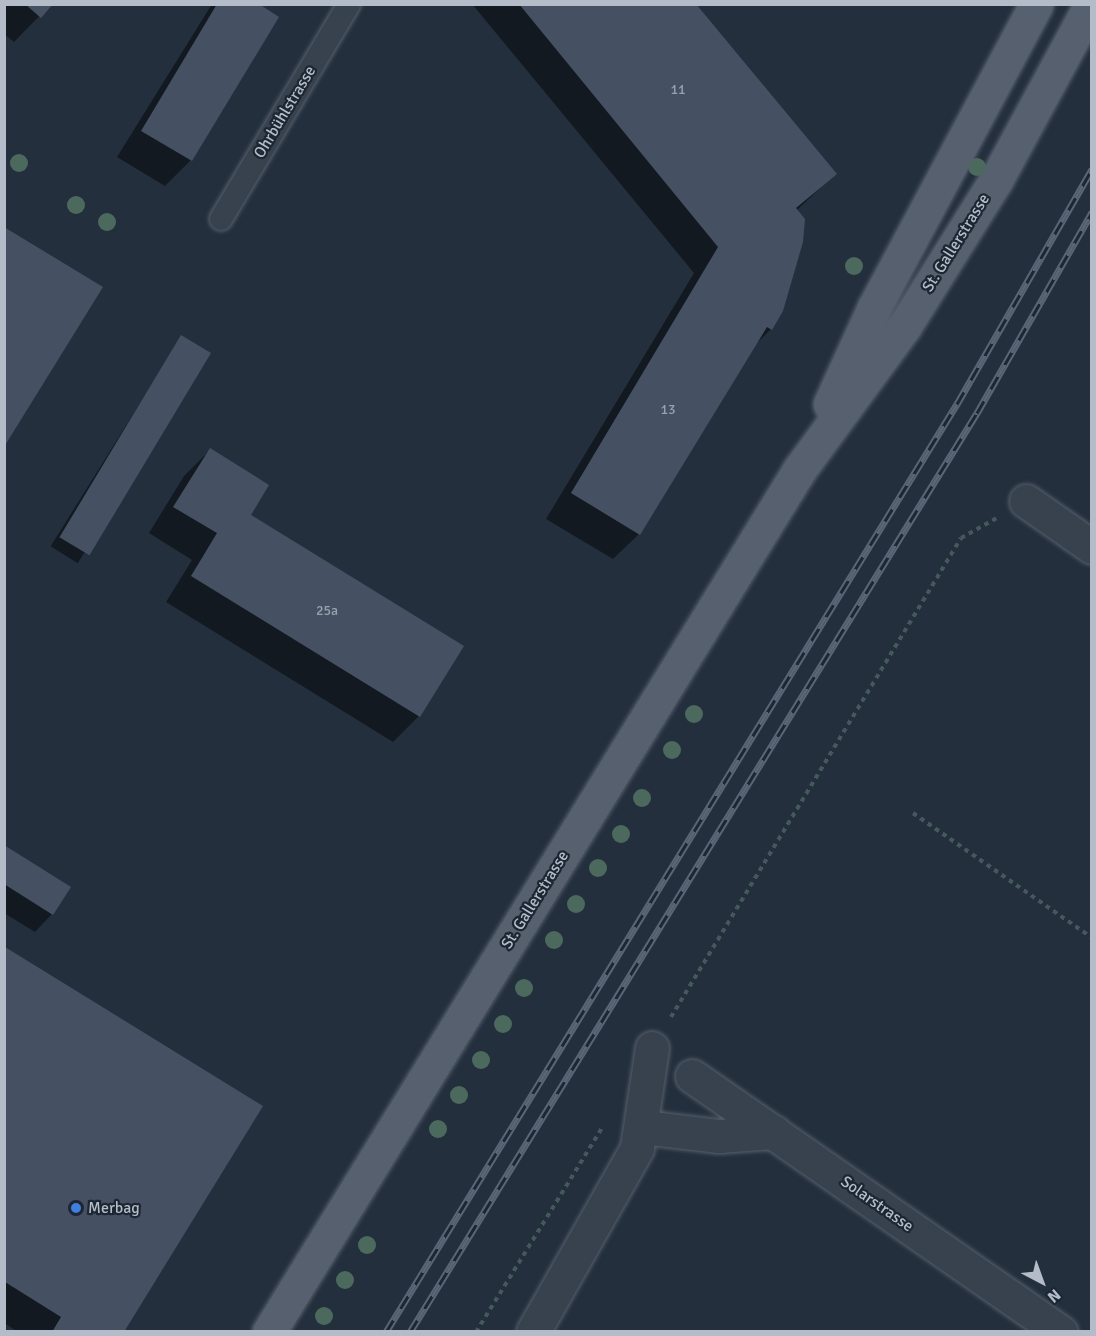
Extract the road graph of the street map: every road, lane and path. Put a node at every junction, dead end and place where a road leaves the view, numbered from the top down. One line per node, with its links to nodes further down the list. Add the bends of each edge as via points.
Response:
1 (350, 4): 4 (lane, Ohrbühlstrasse)
2 (1036, 4): 5 (main road, St. Gallerstrasse, via 874,308)
3 (1091, 4): 5 (main road, St. Gallerstrasse, via 996,180 904,327)
4 (221, 219)
5 (800, 469): 16 (main road, St. Gallerstrasse)
6 (1026, 501): 8 (street)
7 (961, 538): 11 (path)
8 (1092, 547)
9 (913, 813): 10 (path)
10 (1092, 938)
11 (652, 1048): 14 (street)
12 (692, 1076): 15 (street, Solarstrasse)
13 (608, 1119): 17 (path)
14 (643, 1127): 15 (street, via 719,1136); 18 (street, via 638,1148)
15 (774, 1132): 19 (street, Solarstrasse)
16 (269, 1332)
17 (476, 1332)
18 (533, 1332)
19 (1061, 1332)

